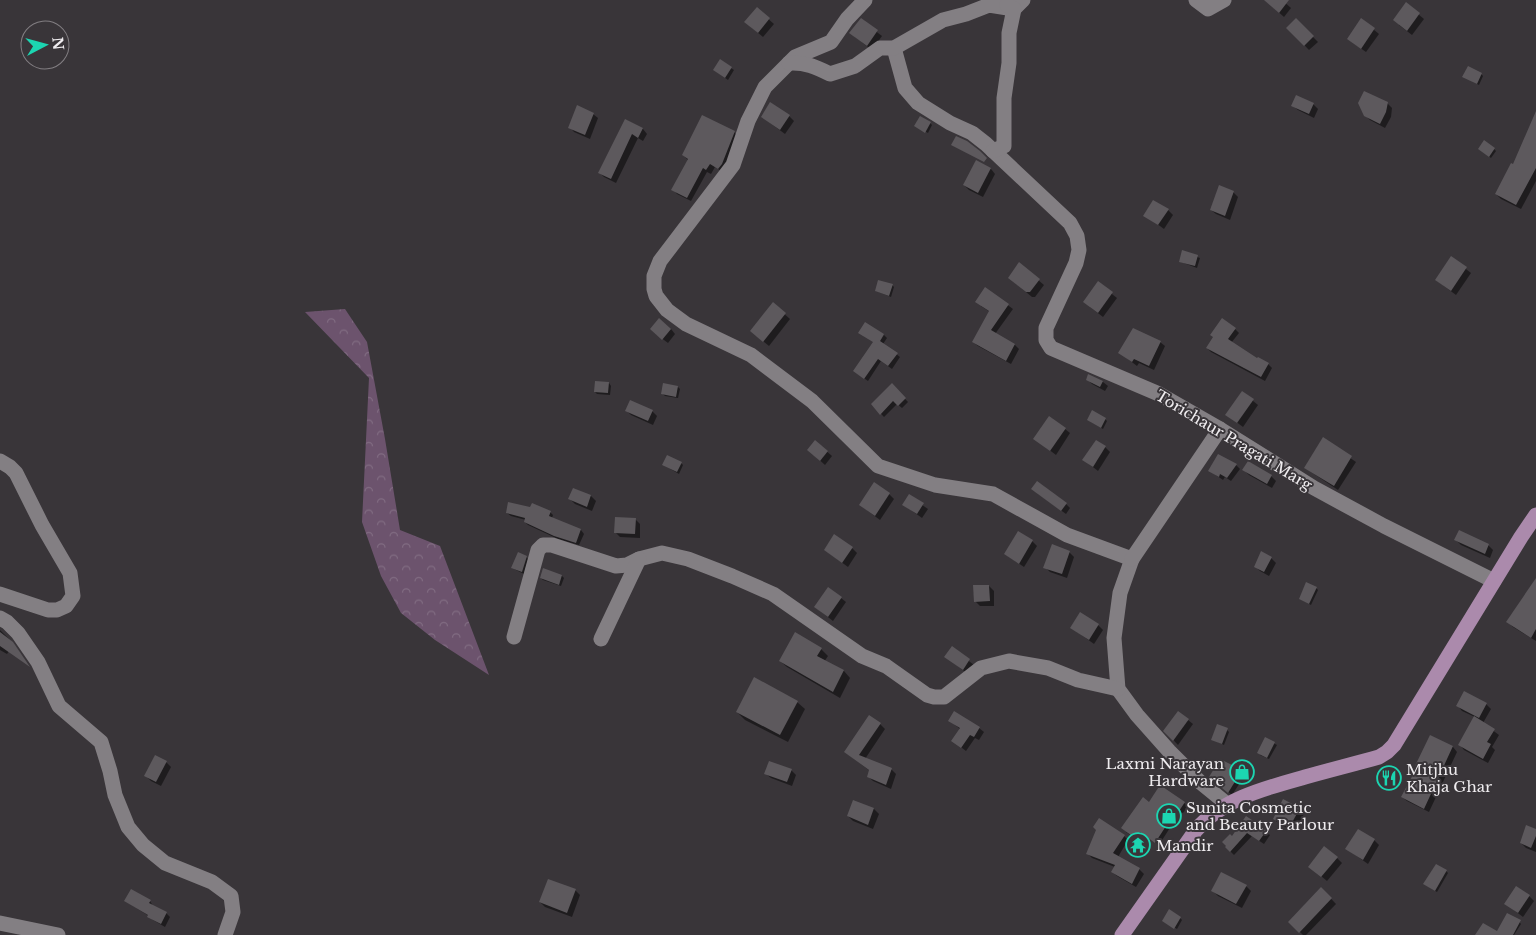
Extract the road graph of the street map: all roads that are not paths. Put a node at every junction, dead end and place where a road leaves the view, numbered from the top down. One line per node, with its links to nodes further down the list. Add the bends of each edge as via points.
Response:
1 (865, 0): 7 (street, via 831,42 795,57)
2 (996, 0): 5 (street)
3 (1196, 0): 4 (street, via 1208,9)
4 (1224, 0)
5 (1019, 4): 6 (street, via 989,4 943,20); 8 (street, via 1010,33 1004,98 1004,146)
6 (894, 48): 7 (street, via 880,48 855,66 830,74 800,62); 8 (street, via 905,88 918,102 972,133)
7 (789, 63): 13 (street, via 765,87 748,121 733,165 660,261 654,276 656,296 667,310 686,324 751,354 812,401 878,466 935,484 993,494 1067,535)
8 (993, 151): 9 (street, Torichaur Pragati Marg, via 1070,223 1077,236 1079,250 1076,263 1046,328 1046,340 1052,348 1159,394)
9 (1220, 429): 13 (street); 14 (street, Torichaur Pragati Marg, via 1314,488)
10 (0, 461): 15 (street, via 16,473 70,573 72,596 66,606 48,610)
11 (1536, 515): 14 (main road)
12 (639, 559): 17 (street, via 616,566 543,545 538,550); 18 (street); 19 (street, via 662,554 688,559 773,594 862,656 886,666 926,695 944,697 981,668 1009,661 1048,668 1078,680)
13 (1132, 559): 19 (street, via 1120,593 1114,638)
14 (1494, 581): 20 (main road, via 1387,752 1379,757 1271,786)
15 (0, 594)
16 (0, 618): 23 (street, via 18,634 38,662 59,706 101,742 115,795 128,827 165,863 212,882 231,896 233,912)
17 (514, 638)
18 (601, 639)
19 (1118, 689): 20 (street, via 1169,751)
20 (1227, 804): 24 (main road, via 1196,830)
21 (0, 923): 22 (street)
22 (58, 935)
23 (225, 935)
24 (1122, 935)

